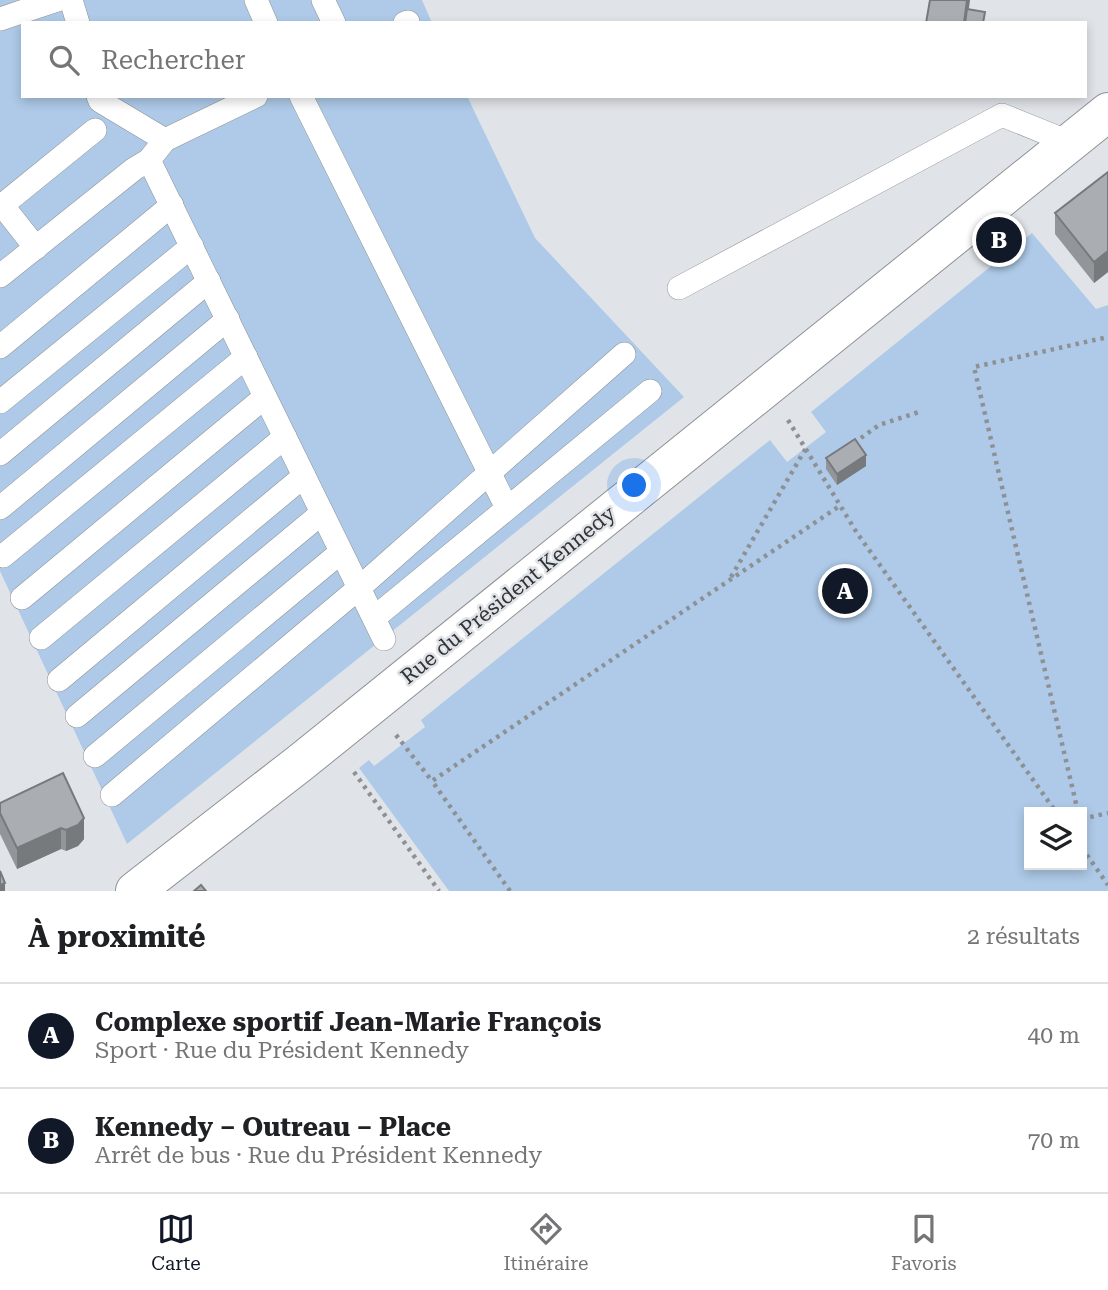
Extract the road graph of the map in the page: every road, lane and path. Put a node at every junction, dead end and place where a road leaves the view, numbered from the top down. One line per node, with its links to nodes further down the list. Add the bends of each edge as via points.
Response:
1 (57, 0): 5 (lane)
2 (71, 0): 6 (lane)
3 (256, 0): 7 (lane)
4 (323, 0): 8 (lane)
5 (0, 19)
6 (77, 21)
7 (265, 21)
8 (333, 21)
9 (99, 98): 14 (lane)
10 (252, 98): 14 (lane)
11 (302, 98): 38 (lane)
12 (1108, 112): 15 (main road, Rue du Président Kennedy)
13 (95, 130): 17 (lane)
14 (164, 141): 16 (lane)
15 (1071, 143): 23 (lane, via 1002,115); 29 (main road, Rue du Président Kennedy)
16 (149, 160): 18 (lane); 20 (lane)
17 (4, 198): 20 (lane)
18 (172, 205): 19 (lane); 26 (lane)
19 (191, 247): 22 (lane); 32 (lane)
20 (36, 248): 21 (lane)
21 (0, 276)
22 (209, 281): 24 (lane); 37 (lane)
23 (679, 288)
24 (228, 319): 28 (lane); 41 (lane)
25 (1108, 337): 60 (path, via 974,367)
26 (0, 348)
27 (624, 354): 38 (lane)
28 (246, 357): 31 (lane); 45 (lane)
29 (765, 387): 36 (path); 65 (main road, Rue du Président Kennedy)
30 (650, 391): 42 (lane)
31 (265, 397): 34 (lane); 48 (lane)
32 (0, 402)
33 (919, 412): 35 (path, via 879,425)
34 (285, 438): 39 (lane); 50 (lane)
35 (850, 446)
36 (806, 447): 40 (path); 46 (path)
37 (0, 454)
38 (489, 473): 42 (lane); 47 (lane)
39 (304, 475): 43 (lane); 52 (lane)
40 (841, 505): 46 (path); 59 (path)
41 (0, 508)
42 (506, 508): 49 (lane)
43 (322, 513): 44 (lane); 53 (lane)
44 (341, 552): 47 (lane); 55 (lane)
45 (4, 556)
46 (729, 580): 57 (path)
47 (359, 588): 49 (lane); 58 (lane)
48 (22, 598)
49 (374, 618): 51 (lane)
50 (41, 638)
51 (384, 639)
52 (59, 680)
53 (77, 716)
54 (391, 728): 57 (path)
55 (95, 756)
56 (347, 763): 66 (path)
57 (432, 781): 67 (path)
58 (112, 795)
59 (1052, 807)
60 (1078, 807)
61 (1108, 813): 62 (path)
62 (1087, 818)
63 (1087, 855): 64 (path)
64 (1108, 885)
65 (135, 891)
66 (439, 891)
67 (510, 891)

